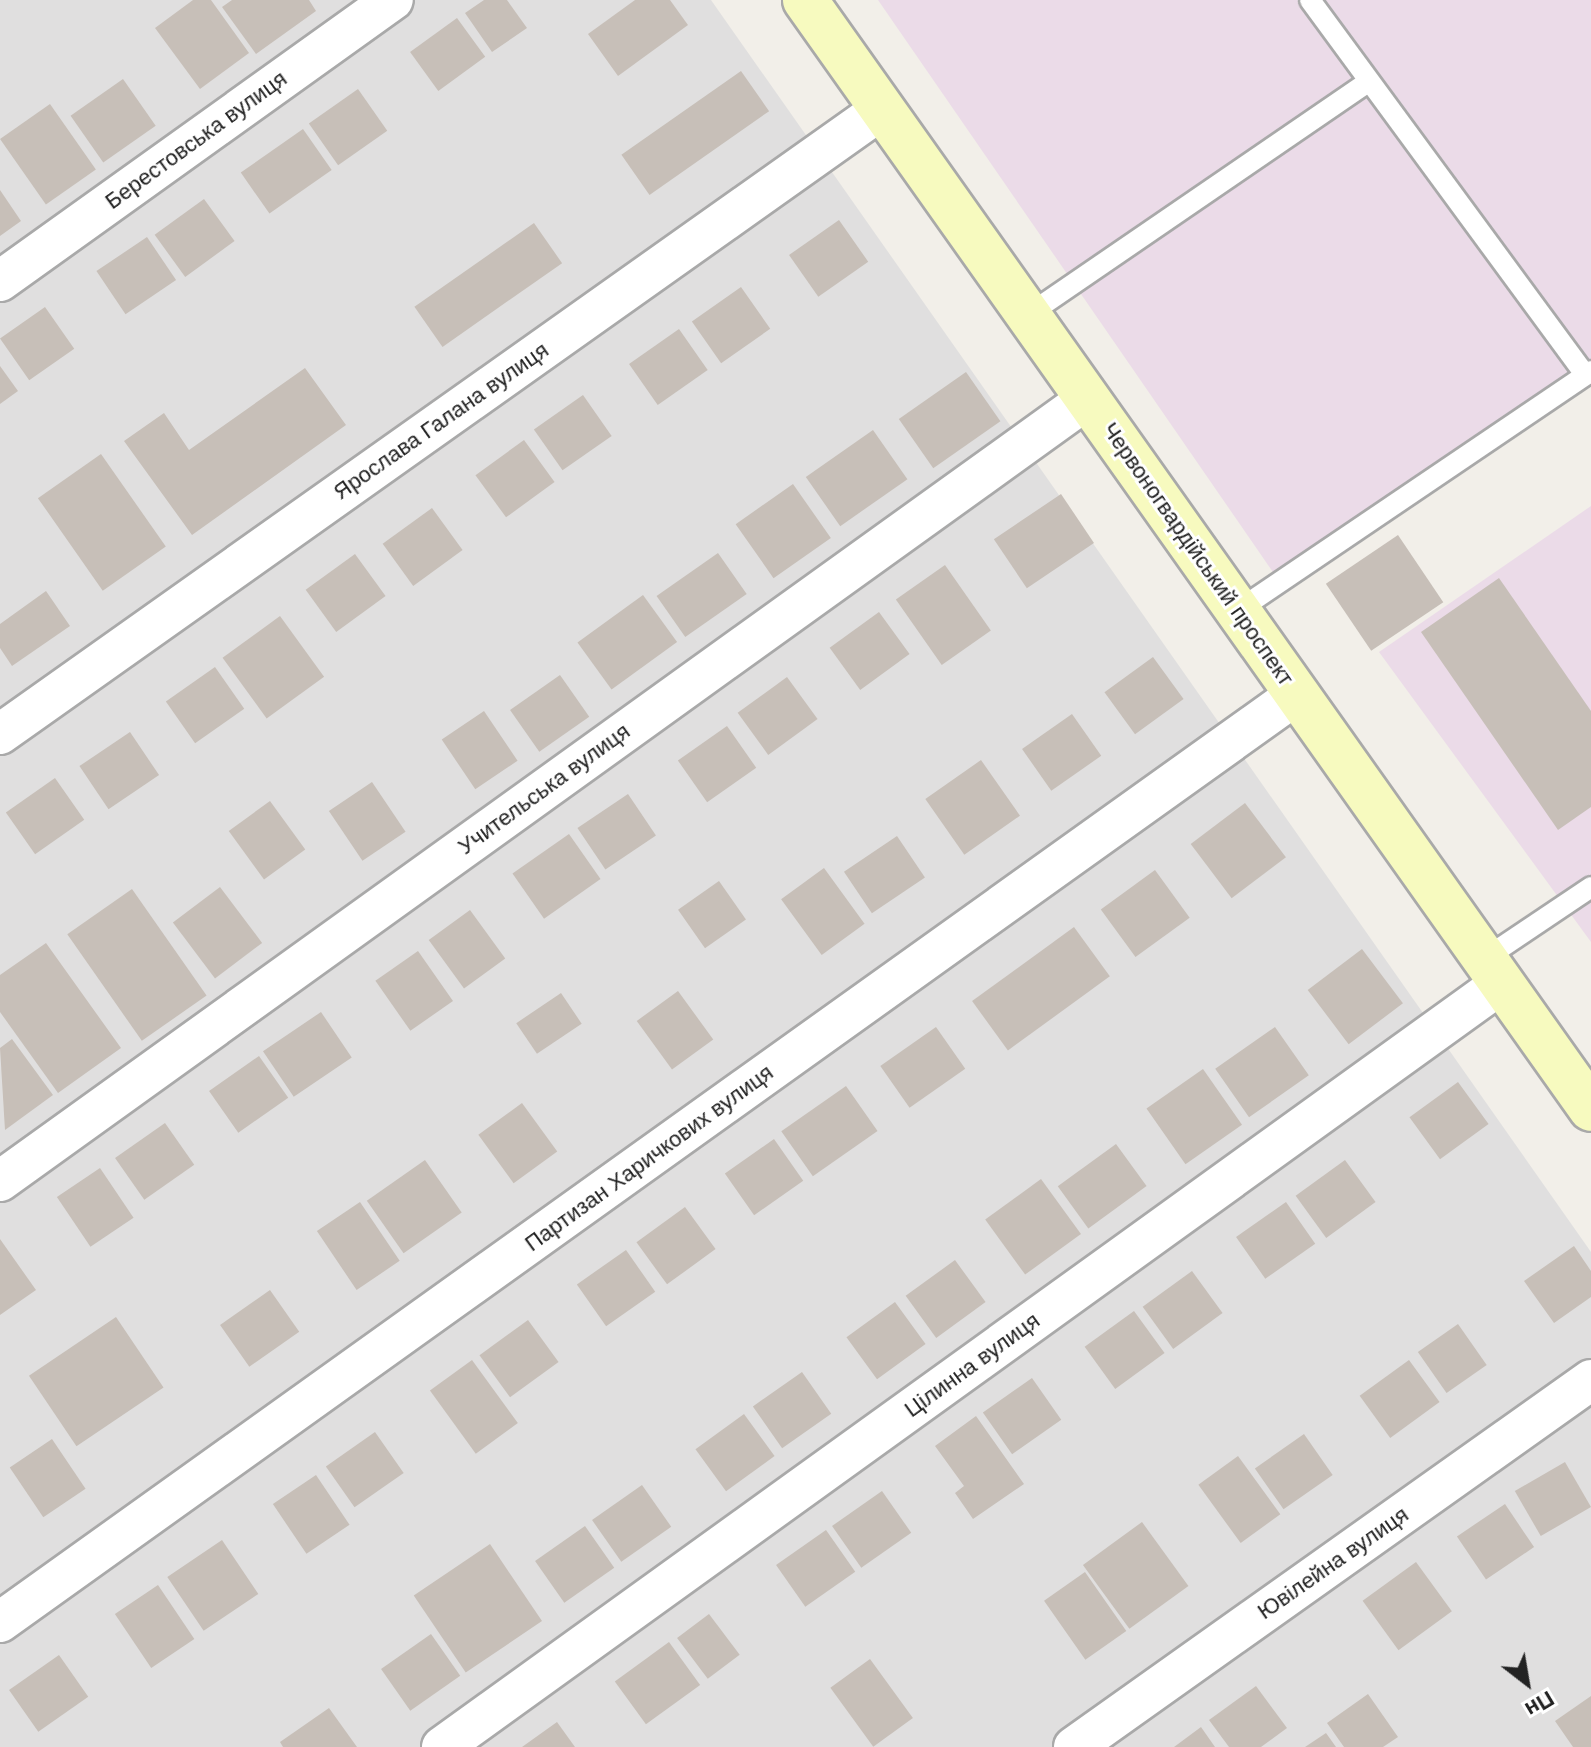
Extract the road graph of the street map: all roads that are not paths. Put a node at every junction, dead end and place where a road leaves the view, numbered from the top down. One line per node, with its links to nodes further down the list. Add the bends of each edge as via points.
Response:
1 (393, 0): 6 (street, Берестовська вулиця)
2 (805, 0): 5 (main road, Червоногвардійський проспект)
3 (1310, 0): 4 (lane)
4 (1368, 82): 7 (lane); 8 (lane)
5 (882, 109): 7 (main road, Червоногвардійський проспект); 12 (street, Ярослава Галана вулиця)
6 (0, 281)
7 (1029, 314): 9 (main road, Червоногвардійський проспект)
8 (1588, 373): 10 (lane)
9 (1089, 398): 10 (main road, Червоногвардійський проспект); 16 (street, Учительська вулиця)
10 (1237, 611): 11 (main road, Червоногвардійський проспект)
11 (1297, 694): 14 (main road, Червоногвардійський проспект); 18 (street, Партизан Харичкових вулиця)
12 (0, 734)
13 (1591, 887): 14 (lane)
14 (1493, 971): 15 (main road, Червоногвардійський проспект); 19 (street, Цілинна вулиця)
15 (1591, 1109)
16 (0, 1181)
17 (1591, 1380): 20 (street, Ювілейна вулиця)
18 (0, 1622)
19 (442, 1747)
20 (1074, 1747)

